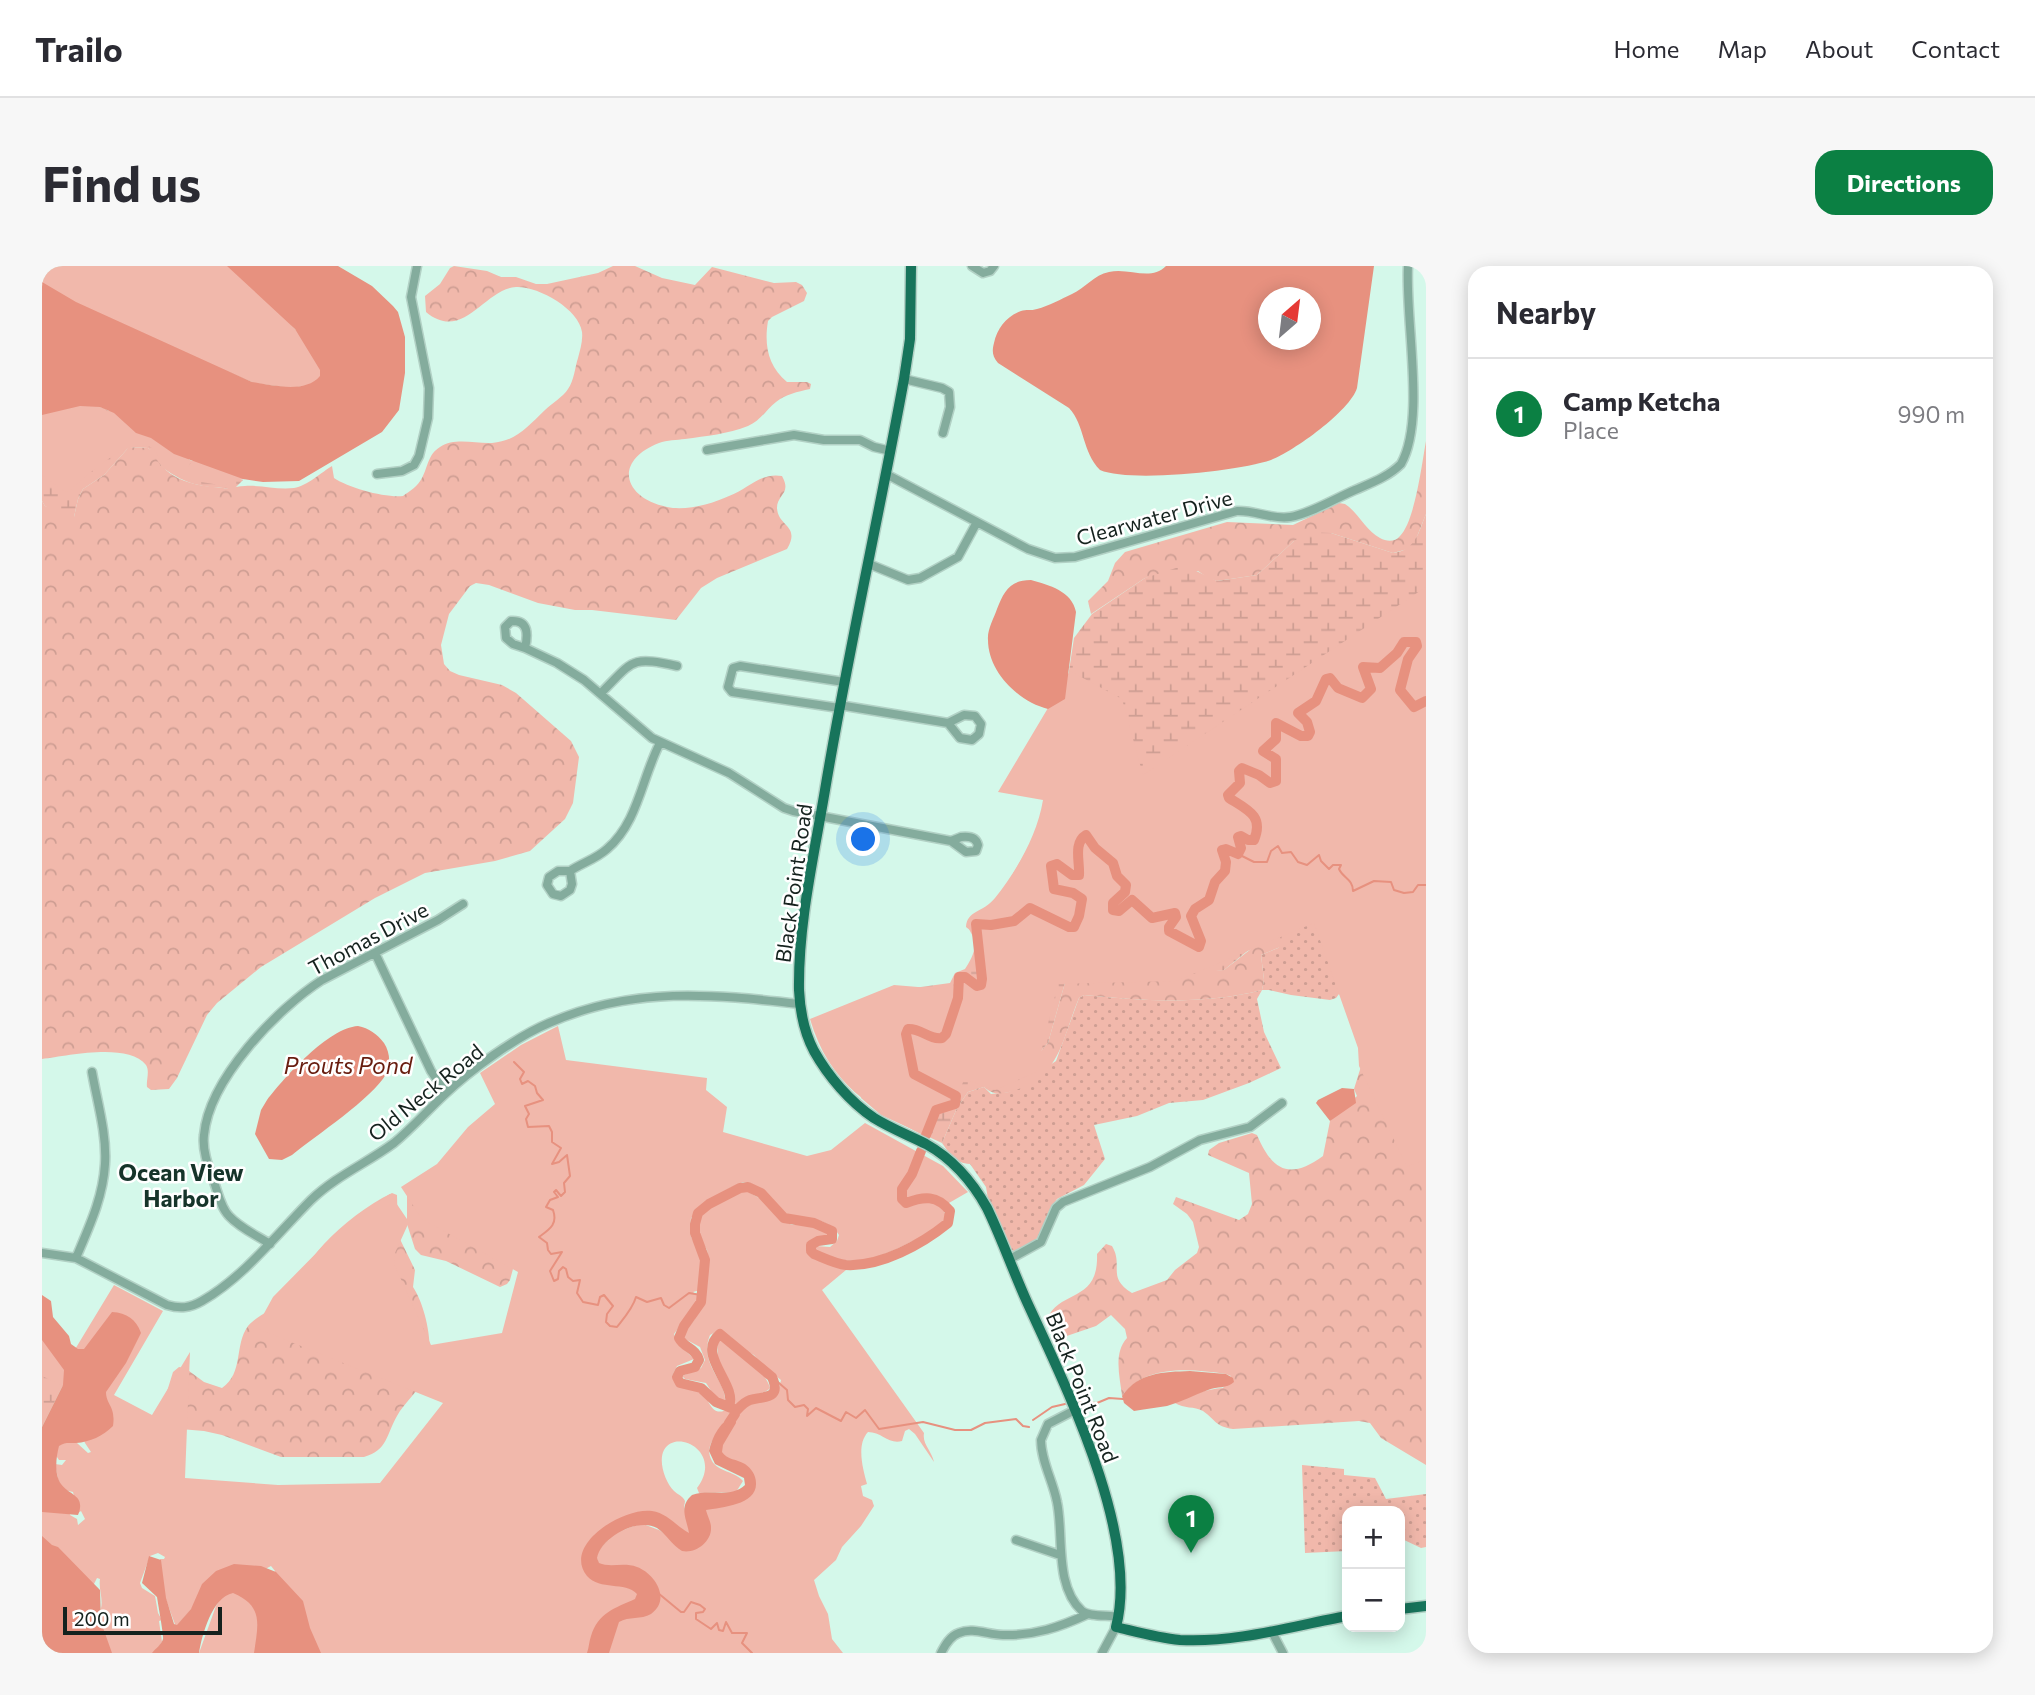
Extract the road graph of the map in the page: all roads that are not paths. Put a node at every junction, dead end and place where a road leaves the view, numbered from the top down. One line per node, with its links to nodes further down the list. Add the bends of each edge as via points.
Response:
1 (417, 266): 10 (street, via 411,297 429,388 428,418 414,465)
2 (911, 266): 6 (main road, Black Point Road)
3 (972, 266): 4 (street, via 983,273)
4 (994, 266)
5 (1408, 266): 12 (street, Clearwater Drive, via 1422,419 1412,449 1390,473 1295,516 1237,511 1075,557 1037,553)
6 (904, 379): 7 (street, via 949,392); 9 (main road, Black Point Road)
7 (943, 433)
8 (707, 450): 9 (street, via 799,435 860,440)
9 (891, 451): 11 (main road, Black Point Road)
10 (377, 474)
11 (886, 474): 12 (street, Clearwater Drive); 13 (main road, Black Point Road)
12 (976, 522): 13 (street, via 958,556 920,578 906,579)
13 (869, 564): 18 (main road, Black Point Road)
14 (525, 648): 19 (street)
15 (668, 664): 16 (street); 17 (street); 19 (street, via 637,662)
16 (677, 666)
17 (666, 674)
18 (844, 682): 20 (main road, Black Point Road); 20 (street, via 740,666 730,674 732,692)
19 (601, 692): 22 (street)
20 (839, 707): 21 (street); 23 (main road, Black Point Road)
21 (948, 723)
22 (660, 743): 23 (street, via 729,773 784,808); 25 (street, via 619,837 600,855)
23 (820, 816): 24 (street); 28 (main road, Black Point Road, via 803,922)
24 (951, 841)
25 (570, 871)
26 (463, 904): 27 (street, Thomas Drive)
27 (375, 953): 30 (street); 32 (street, Thomas Drive, via 322,980 294,1001 232,1067 209,1115 204,1143 224,1209)
28 (800, 1004): 30 (street, Old Neck Road, via 697,994 605,1005 540,1027); 35 (main road, Black Point Road, via 808,1039 837,1084 872,1117 928,1146 958,1168 983,1201)
29 (92, 1072): 34 (street, via 105,1161 96,1209)
30 (446, 1093): 32 (street, Old Neck Road, via 392,1144 326,1187)
31 (1282, 1103): 35 (street, via 1250,1126 1200,1140 1150,1167 1063,1202 1041,1242)
32 (270, 1244): 34 (street, Old Neck Road, via 207,1298 185,1308 158,1301)
33 (42, 1253): 34 (street, Old Neck Road)
34 (76, 1258)
35 (1010, 1259): 36 (main road, Black Point Road)
36 (1075, 1410): 38 (street, via 1048,1424 1041,1440 1058,1504); 43 (main road, Black Point Road, via 1113,1528 1120,1572)
37 (1016, 1540): 38 (street)
38 (1060, 1555): 41 (street, via 1070,1591)
39 (1426, 1606): 40 (main road)
40 (1405, 1608)
41 (1088, 1614): 43 (street); 45 (street, via 1039,1632 960,1632)
42 (1342, 1617): 44 (main road)
43 (1117, 1622): 44 (main road, via 1180,1640); 46 (street, Black Point Road)
44 (1272, 1632): 47 (street)
45 (941, 1653)
46 (1102, 1653)
47 (1283, 1653)

